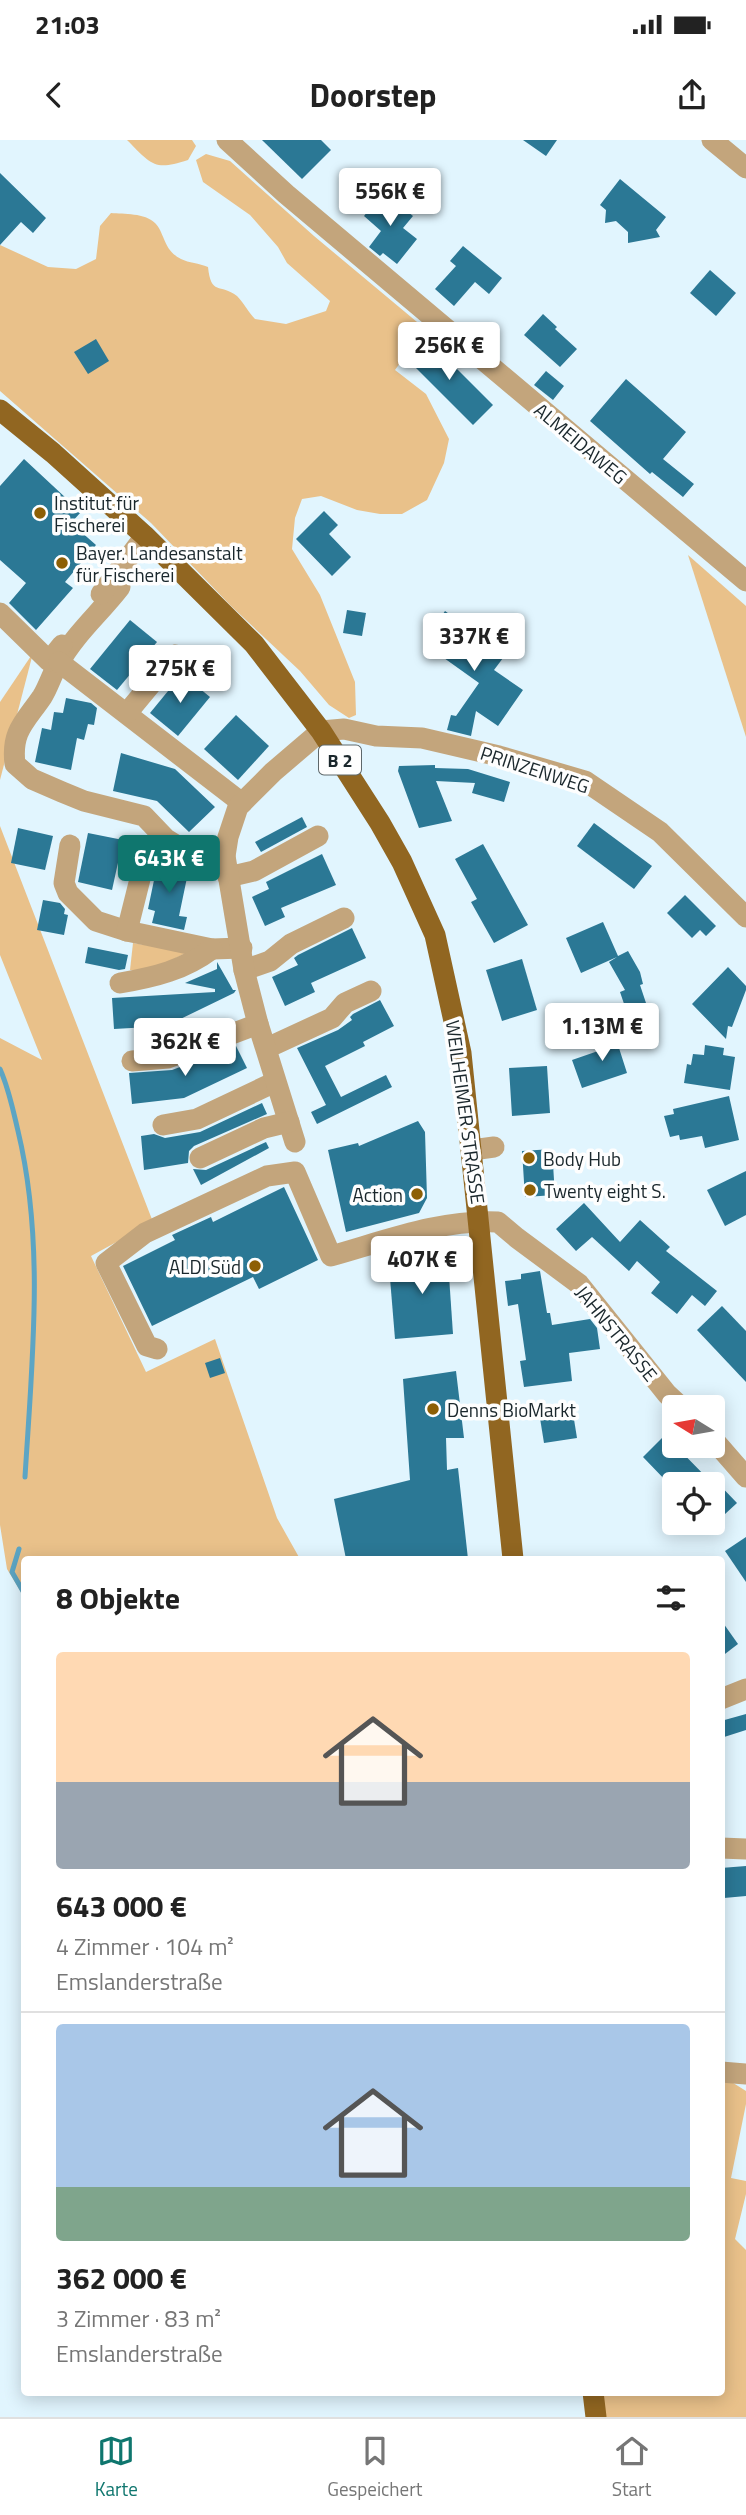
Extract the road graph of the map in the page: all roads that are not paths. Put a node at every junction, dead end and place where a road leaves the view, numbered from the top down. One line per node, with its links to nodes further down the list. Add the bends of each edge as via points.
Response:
1 (227, 140): 6 (street, ALMEIDAWEG)
2 (712, 140): 3 (street)
3 (746, 168)
4 (0, 410): 5 (main road, WEILHEIMER STRASSE / B 2)
5 (145, 536): 8 (street, via 49,661); 12 (main road, WEILHEIMER STRASSE / B 2, via 254,644)
6 (746, 581)
7 (120, 587): 10 (street)
8 (0, 613)
9 (175, 655): 11 (street)
10 (59, 662): 11 (street); 17 (street, via 20,728 13,746 15,764 32,779 62,792 144,816 179,847)
11 (127, 713): 13 (street)
12 (321, 730): 13 (street); 19 (street, PRINZENWEG, via 422,737 585,781 660,832); 33 (main road, WEILHEIMER STRASSE / B 2, via 402,862 435,935 461,1053)
13 (242, 803): 17 (street)
14 (318, 836): 18 (street, via 254,871)
15 (70, 845): 21 (street, via 64,883 68,893 96,921)
16 (147, 851): 21 (street)
17 (225, 856): 18 (street)
18 (228, 877): 22 (street)
19 (746, 917)
20 (344, 918): 24 (street, via 291,944 270,961)
21 (127, 931): 23 (street)
22 (242, 948): 23 (street); 24 (street)
23 (212, 949): 25 (street, via 192,964 168,973)
24 (244, 970): 27 (street)
25 (120, 983)
26 (371, 991): 28 (street, via 345,1003 332,1018)
27 (258, 1024): 28 (street); 29 (street, via 168,1058)
28 (267, 1048): 30 (street)
29 (132, 1061)
30 (275, 1082): 31 (street, via 197,1119); 34 (street, via 292,1132 264,1128)
31 (163, 1125)
32 (494, 1147): 33 (street)
33 (472, 1150): 35 (main road, WEILHEIMER STRASSE / B 2)
34 (200, 1158)
35 (480, 1222): 36 (street, via 419,1232 331,1256 295,1172 267,1176 145,1233 106,1262 147,1346); 37 (street, JAHNSTRASSE, via 498,1222 579,1284); 40 (main road, WEILHEIMER STRASSE / B 2)
36 (157, 1349)
37 (668, 1395)
38 (725, 1453): 39 (street)
39 (746, 1477)
40 (513, 1556)
41 (746, 1689): 42 (street)
42 (725, 1697)
43 (725, 1848): 44 (street)
44 (746, 1849)
45 (725, 2072): 46 (street)
46 (746, 2074)
47 (593, 2396): 48 (main road)
48 (596, 2417)

